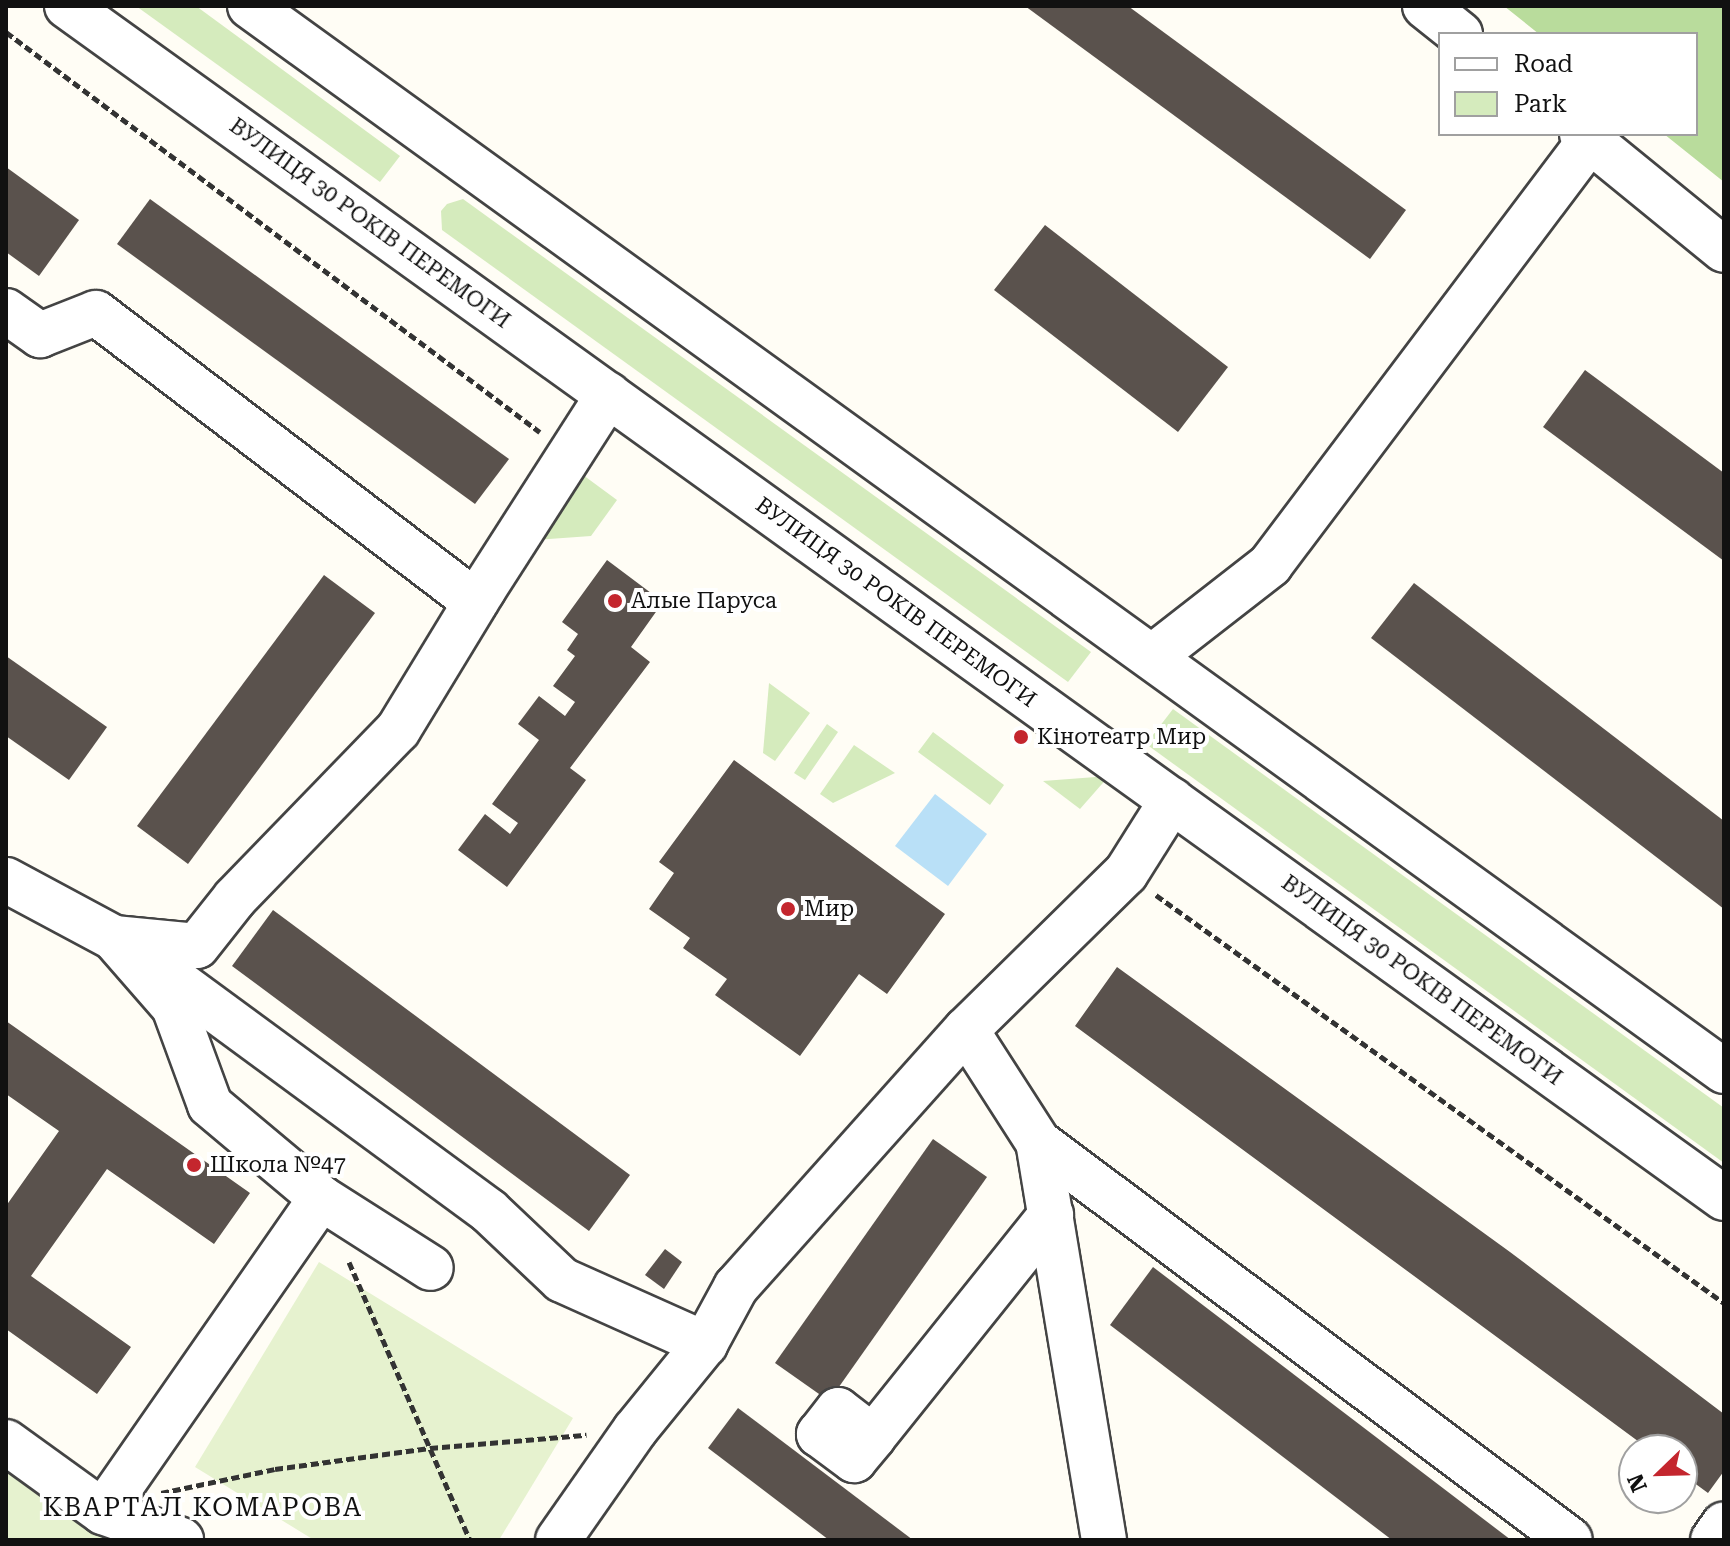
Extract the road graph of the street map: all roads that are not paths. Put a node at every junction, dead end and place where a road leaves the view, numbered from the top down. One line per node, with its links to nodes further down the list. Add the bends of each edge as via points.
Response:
1 (67, 6): 8 (street, ВУЛИЦЯ 30 РОКІВ ПЕРЕМОГИ)
2 (250, 6): 10 (street)
3 (1425, 6): 4 (street)
4 (1458, 32)
5 (1586, 137): 6 (street); 10 (street, via 1270,565)
6 (1724, 250)
7 (6, 311): 9 (street, via 40,335 96,313)
8 (608, 395): 9 (street); 11 (street, ВУЛИЦЯ 30 РОКІВ ПЕРЕМОГИ)
9 (476, 602): 13 (street, via 398,730 245,887 197,946)
10 (1152, 657): 15 (street)
11 (1172, 800): 14 (street, via 1126,873); 18 (street, ВУЛИЦЯ 30 РОКІВ ПЕРЕМОГИ)
12 (6, 880): 13 (street)
13 (114, 938): 17 (street, via 174,1007 210,1105); 21 (street, via 489,1211 562,1280)
14 (966, 1030): 16 (street); 21 (street, via 736,1287)
15 (1724, 1071)
16 (1038, 1142): 19 (street); 29 (street)
17 (321, 1198): 20 (street); 24 (street)
18 (1724, 1198)
19 (1051, 1215): 22 (street); 28 (street)
20 (431, 1268)
21 (705, 1344): 27 (street, via 635,1430)
22 (873, 1437)
23 (6, 1442): 24 (street)
24 (103, 1512): 26 (street)
25 (1724, 1524): 30 (street)
26 (181, 1540)
27 (558, 1540)
28 (1104, 1540)
29 (1570, 1540)
30 (1713, 1540)

